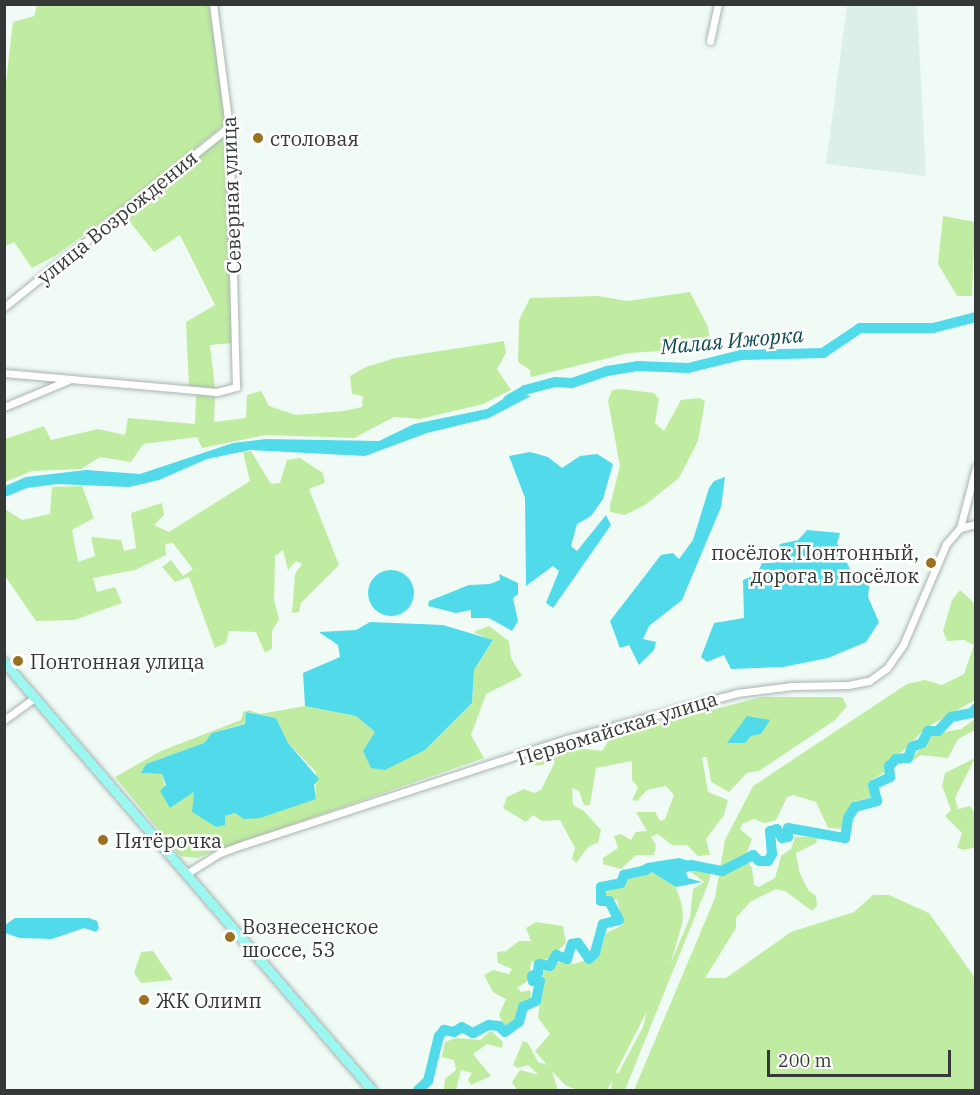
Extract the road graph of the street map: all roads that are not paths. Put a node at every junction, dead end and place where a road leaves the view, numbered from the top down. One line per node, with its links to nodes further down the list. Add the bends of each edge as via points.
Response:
1 (213, 4): 4 (street, Северная улица)
2 (718, 4): 3 (street)
3 (710, 41)
4 (230, 127): 5 (street, улица Возрождения); 7 (street, Северная улица, via 236,387 217,392)
5 (4, 307)
6 (4, 373): 7 (street)
7 (72, 380): 8 (street)
8 (4, 407)
9 (975, 467): 11 (street)
10 (975, 524): 11 (street)
11 (960, 528): 15 (street, Первомайская улица, via 946,544 903,645 887,668 869,681 848,686 793,686 737,693 567,739 245,844 220,853)
12 (4, 662): 13 (main road)
13 (36, 697): 14 (street); 15 (main road)
14 (4, 720)
15 (186, 874): 16 (main road)
16 (372, 1090)

